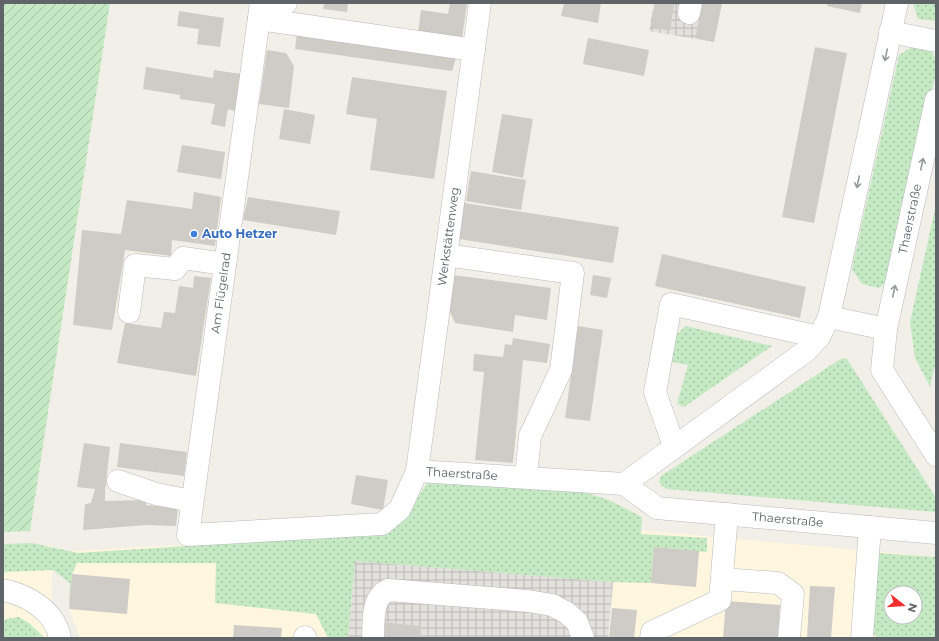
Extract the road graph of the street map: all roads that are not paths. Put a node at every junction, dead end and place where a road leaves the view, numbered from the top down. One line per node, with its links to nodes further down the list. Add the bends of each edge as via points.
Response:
1 (286, 3): 4 (street)
2 (480, 3): 7 (street, Werkstättenweg)
3 (898, 3): 5 (street)
4 (260, 11): 7 (street); 10 (street, Am Flügelrad)
5 (890, 32): 6 (street); 12 (street, one-way to 12)
6 (936, 41)
7 (474, 50): 9 (street, Werkstättenweg)
8 (936, 100): 13 (street, Thaerstraße, one-way to 8)
9 (446, 255): 17 (street, Werkstättenweg); 18 (street, via 573,273 561,370 530,436)
10 (225, 264): 11 (street, via 183,258 175,270 135,264); 21 (street, Am Flügelrad)
11 (129, 312)
12 (829, 317): 13 (street); 14 (street)
13 (886, 329): 16 (street, Thaerstraße, via 882,370)
14 (819, 338): 15 (street, via 806,351); 15 (street, via 671,304 655,392)
15 (674, 446): 20 (street)
16 (936, 455)
17 (416, 470): 18 (street, Thaerstraße); 25 (street, Thaerstraße, via 400,509 382,524)
18 (526, 477): 20 (street, Thaerstraße)
19 (118, 481): 21 (street, via 156,494)
20 (624, 484): 22 (street, Thaerstraße, via 657,508)
21 (192, 501): 25 (street, Am Flügelrad)
22 (727, 514): 23 (street, Thaerstraße); 26 (street)
23 (870, 527): 24 (street, Thaerstraße); 33 (street)
24 (936, 533)
25 (188, 535)
26 (722, 579): 31 (street, via 720,600 652,632); 32 (street, via 778,583 793,594)
27 (3, 590): 28 (street, via 16,593 40,605 58,629)
28 (60, 638)
29 (373, 638): 30 (street, via 375,604 380,594 388,590 552,605 567,613 576,622)
30 (583, 638)
31 (651, 638)
32 (789, 638)
33 (862, 638)

